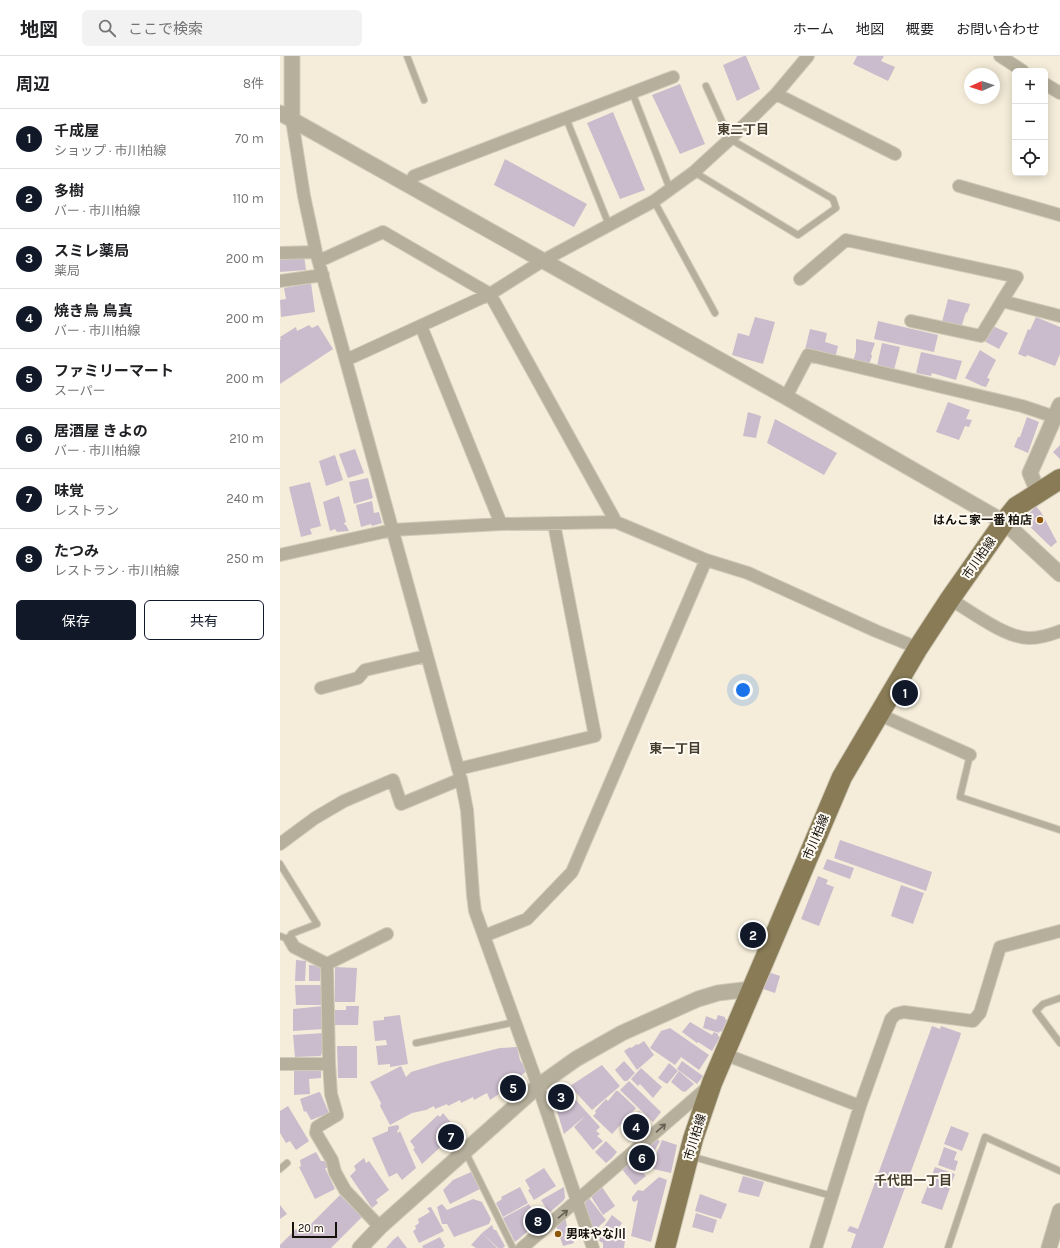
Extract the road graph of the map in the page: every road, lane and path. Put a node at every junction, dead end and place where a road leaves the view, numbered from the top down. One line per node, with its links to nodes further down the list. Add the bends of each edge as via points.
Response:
1 (292, 56): 13 (street)
2 (407, 56): 12 (lane)
3 (808, 56): 11 (street)
4 (1000, 56): 5 (street)
5 (1018, 68)
6 (674, 76): 9 (street)
7 (706, 86): 15 (lane)
8 (1048, 86): 10 (street)
9 (632, 92): 14 (street); 20 (lane)
10 (1060, 93)
11 (776, 94): 15 (street); 16 (street)
12 (424, 100)
13 (283, 115): 18 (street); 25 (street)
14 (566, 118): 18 (street, via 414,176); 23 (lane)
15 (730, 139): 17 (street); 17 (lane, via 834,199 836,208 798,235)
16 (895, 154)
17 (694, 172): 20 (street)
18 (409, 185): 26 (street)
19 (959, 186): 22 (street)
20 (670, 189): 21 (street)
21 (654, 201): 23 (street); 32 (lane)
22 (1060, 215)
23 (609, 225): 26 (street)
24 (280, 253): 25 (street)
25 (318, 256): 27 (street); 30 (street, via 384,232)
26 (544, 260): 30 (street); 37 (street)
27 (323, 275): 29 (street); 36 (street)
28 (800, 280): 31 (street, via 846,240 1017,278)
29 (280, 281)
30 (490, 294): 35 (street); 41 (street)
31 (1002, 301): 33 (street); 34 (street, via 981,336)
32 (715, 313)
33 (1060, 316)
34 (911, 321)
35 (421, 326): 36 (street); 43 (street)
36 (346, 360): 45 (street)
37 (786, 396): 38 (street, via 808,354 1022,406); 42 (street)
38 (1057, 411): 40 (street, via 1030,473)
39 (1060, 479): 40 (main road, 市川柏線)
40 (1038, 492): 42 (main road, 市川柏線, via 1016,507)
41 (616, 522): 44 (street); 47 (street)
42 (1004, 522): 48 (street); 49 (main road, 市川柏線)
43 (501, 524): 44 (street); 45 (street)
44 (554, 524): 56 (street, via 595,736)
45 (392, 530): 46 (street); 52 (street)
46 (280, 555)
47 (706, 560): 51 (street, via 748,573); 62 (street, via 572,872 527,919)
48 (1060, 574)
49 (950, 599): 50 (street, via 1000,630 1018,637 1047,636); 51 (main road, 市川柏線)
50 (1060, 631)
51 (918, 648): 54 (main road, 市川柏線)
52 (426, 656): 53 (street, via 365,670 358,678); 56 (street)
53 (321, 688)
54 (878, 714): 55 (street); 65 (main road, 市川柏線, via 842,777)
55 (970, 755): 57 (lane, via 960,797)
56 (460, 774): 58 (street, via 401,804 393,780 344,801 315,818); 62 (street, via 467,810 473,895)
57 (1060, 830)
58 (280, 844)
59 (280, 864): 63 (lane, via 317,924)
60 (1060, 931): 75 (street, via 1000,947 980,1013 973,1021 904,1012 896,1014 891,1019)
61 (386, 934): 64 (street)
62 (484, 936): 67 (street)
63 (285, 938): 64 (street, via 294,947)
64 (327, 964): 72 (street)
65 (751, 989): 70 (main road, 市川柏線); 74 (street, via 718,993 663,1014 576,1059)
66 (1060, 998): 69 (lane, via 1043,1004 1036,1011)
67 (515, 1022): 68 (lane); 74 (street)
68 (416, 1043)
69 (1060, 1043)
70 (724, 1054): 73 (main road, 市川柏線); 75 (street)
71 (280, 1064): 72 (street)
72 (329, 1064): 84 (street, via 331,1094 337,1115 317,1127 316,1133 332,1160 335,1172 345,1190)
73 (712, 1083): 77 (main road, 市川柏線); 82 (street, one-way to 73)
74 (538, 1086): 76 (street); 82 (street)
75 (860, 1106): 81 (street)
76 (465, 1150): 84 (street); 86 (lane)
77 (689, 1155): 81 (lane); 89 (main road, 市川柏線)
78 (287, 1163): 79 (lane)
79 (280, 1170)
80 (1060, 1171): 91 (lane, via 985,1137)
81 (832, 1196): 90 (street)
82 (576, 1202): 87 (street, one-way to 82); 88 (street)
83 (1060, 1211): 92 (street)
84 (380, 1227): 85 (street)
85 (360, 1248)
86 (513, 1248)
87 (522, 1248)
88 (593, 1248)
89 (665, 1248)
90 (816, 1248)
91 (948, 1248)
92 (1048, 1248)

